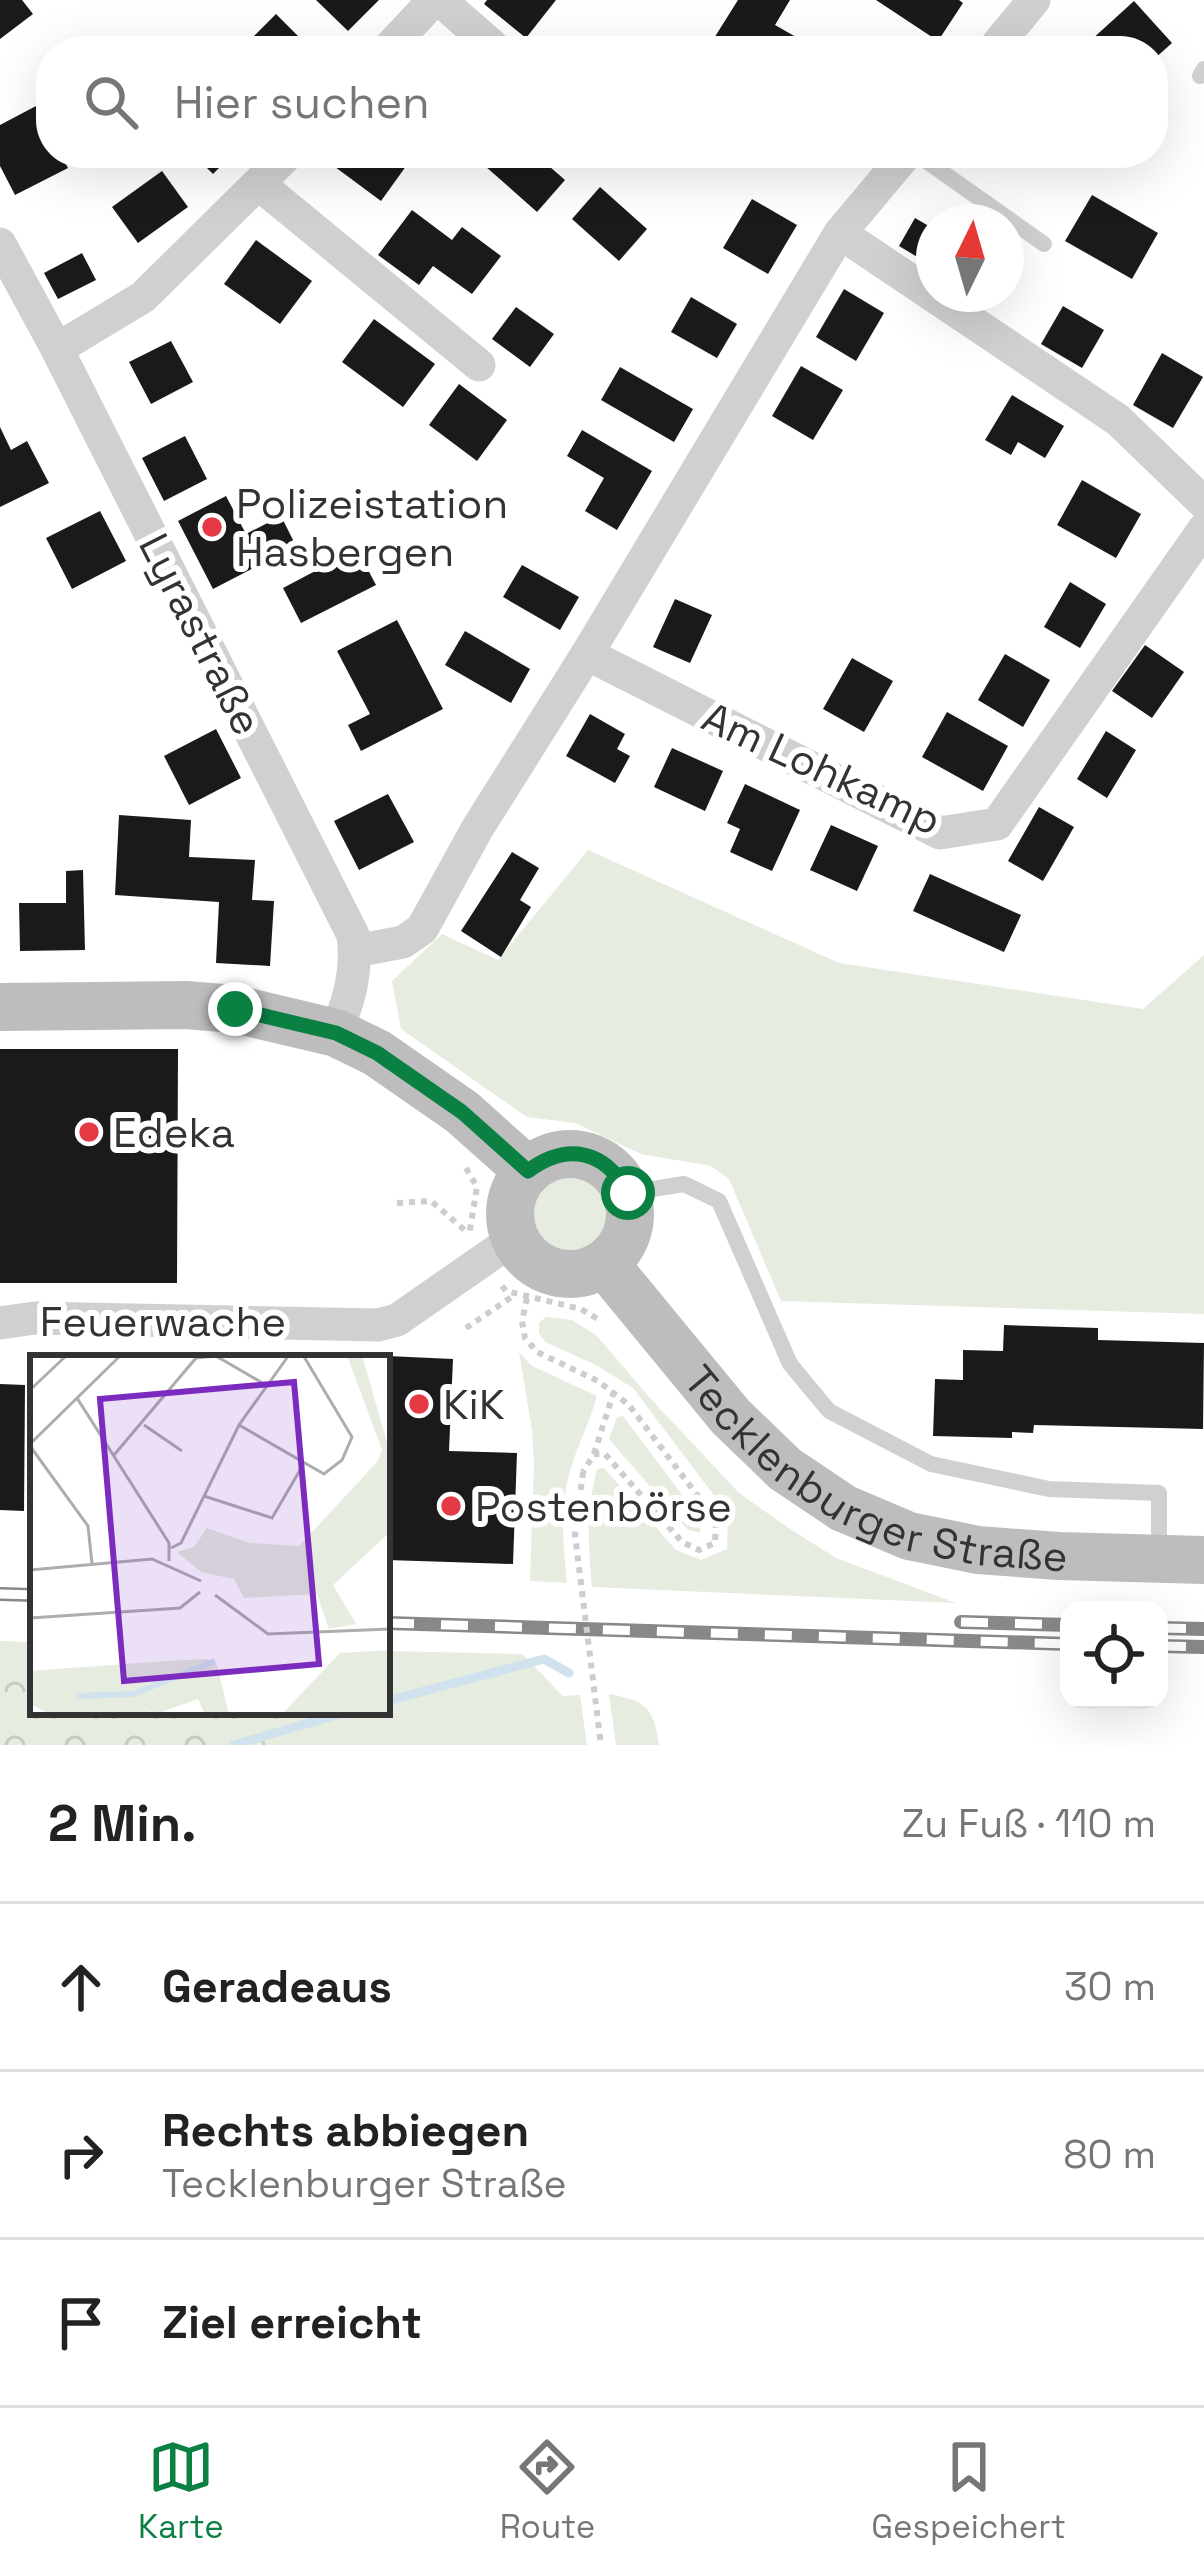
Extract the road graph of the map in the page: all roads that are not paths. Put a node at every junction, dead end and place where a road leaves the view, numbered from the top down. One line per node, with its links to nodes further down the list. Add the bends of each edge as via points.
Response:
1 (437, 0): 3 (street); 4 (street)
2 (1032, 1): 5 (street)
3 (401, 36)
4 (480, 36)
5 (1004, 36)
6 (275, 168): 9 (street)
7 (898, 168): 10 (street)
8 (932, 168): 12 (lane)
9 (260, 184): 13 (street, via 142,297); 14 (street)
10 (841, 233): 15 (street, via 1118,420); 17 (street)
11 (0, 244): 13 (street, Lyrastraße)
12 (1044, 244)
13 (57, 349): 18 (street, Lyrastraße, via 346,919)
14 (479, 365)
15 (1204, 503)
16 (1204, 530): 17 (street, Am Lohkamp, via 997,824 940,832)
17 (587, 654): 18 (street, via 422,929 404,942)
18 (355, 951): 20 (street)
19 (0, 1007): 20 (street, via 186,1005)
20 (336, 1033): 21 (street, via 462,1112)
21 (528, 1171): 22 (street, via 544,1159 584,1155 603,1162); 23 (street, via 516,1186 511,1226)
22 (628, 1193): 24 (street, via 628,1232); 26 (lane, via 684,1184 719,1201 790,1364 829,1411 931,1465 1049,1489 1159,1493)
23 (488, 1243): 24 (street, via 567,1275); 25 (street, Feuerwache, via 397,1319 378,1325)
24 (605, 1264): 26 (street, Tecklenburger Straße, via 731,1417 785,1469 843,1508 909,1536 977,1550)
25 (0, 1323)
26 (1181, 1559)

